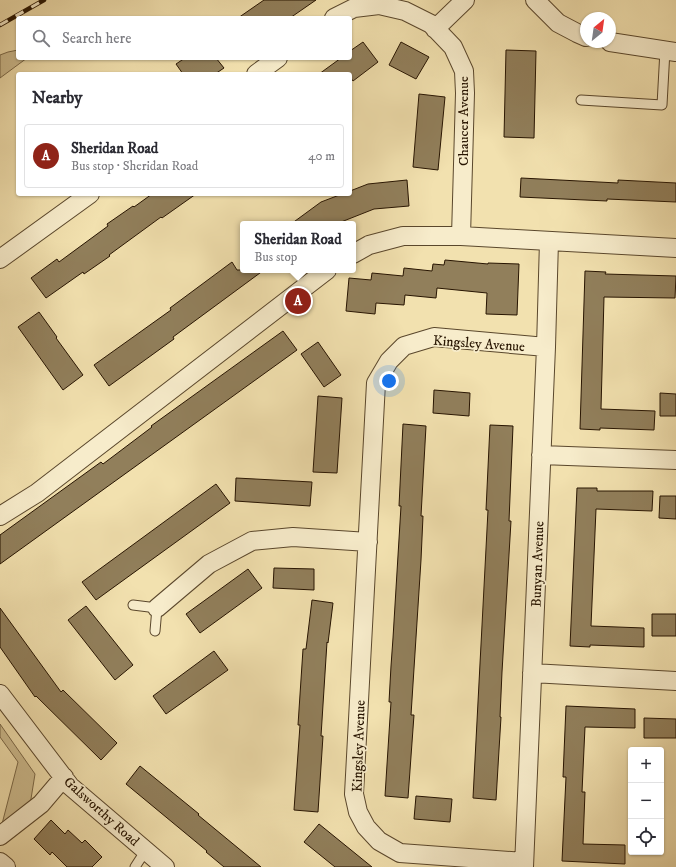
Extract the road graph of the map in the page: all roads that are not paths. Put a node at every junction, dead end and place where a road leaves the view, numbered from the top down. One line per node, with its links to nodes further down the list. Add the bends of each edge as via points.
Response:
1 (464, 0): 4 (street)
2 (534, 0): 5 (street, via 558,23)
3 (338, 16): 4 (street, Chaucer Avenue, via 354,8 379,5 405,12 431,24)
4 (435, 29): 12 (street, Chaucer Avenue, via 453,47 464,71)
5 (580, 34)
6 (616, 43): 7 (street)
7 (670, 51): 10 (lane, via 662,105)
8 (275, 60): 9 (street)
9 (259, 72)
10 (581, 100)
11 (87, 196): 16 (street)
12 (460, 236): 13 (street); 15 (street, via 403,236 369,245)
13 (549, 240): 14 (street); 18 (street, Bunyan Avenue)
14 (676, 248)
15 (356, 252)
16 (0, 259)
17 (323, 273): 21 (street, via 37,493)
18 (546, 347): 19 (street, Bunyan Avenue); 22 (street, Kingsley Avenue, via 434,337 404,346 389,361 376,383)
19 (541, 455): 20 (street); 26 (street, Bunyan Avenue)
20 (676, 460)
21 (0, 516)
22 (368, 542): 24 (street, via 293,537 252,541 209,564); 33 (street, Kingsley Avenue, via 354,794 358,812 366,827 379,841 400,853)
23 (133, 605): 24 (lane)
24 (157, 608): 25 (lane)
25 (155, 631)
26 (532, 673): 27 (street); 33 (street, Bunyan Avenue)
27 (676, 681)
28 (0, 694): 29 (street, Galsworthy Road)
29 (64, 777): 30 (street, via 41,804); 31 (street, Galsworthy Road, via 70,786)
30 (0, 836)
31 (146, 850): 35 (lane); 36 (street, Galsworthy Road)
32 (0, 862): 34 (street)
33 (524, 865)
34 (6, 867)
35 (135, 867)
36 (165, 867)

